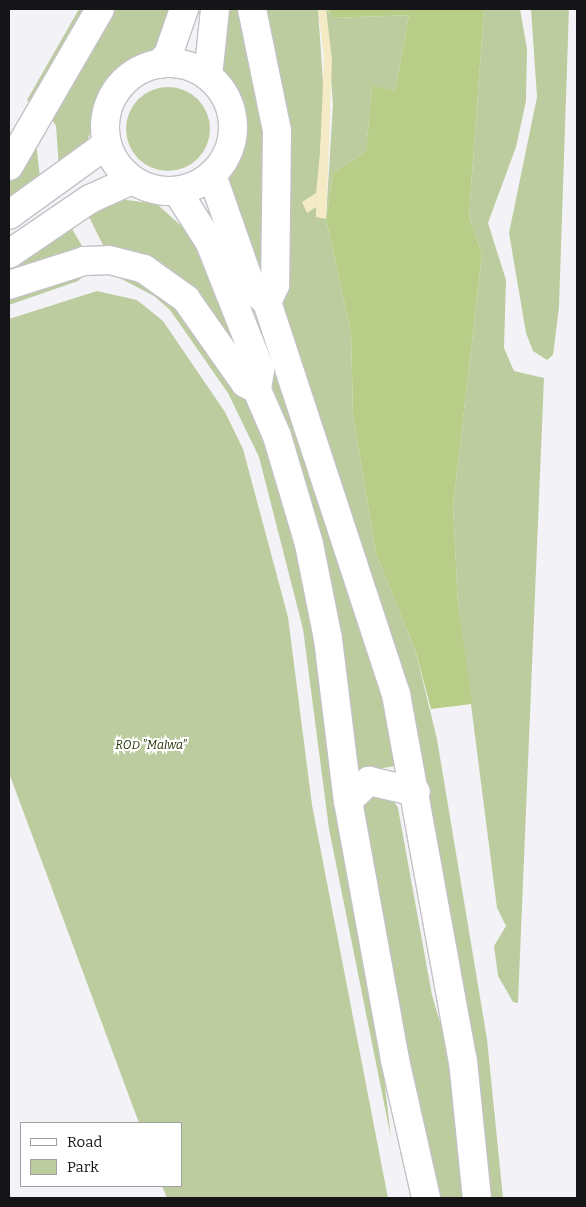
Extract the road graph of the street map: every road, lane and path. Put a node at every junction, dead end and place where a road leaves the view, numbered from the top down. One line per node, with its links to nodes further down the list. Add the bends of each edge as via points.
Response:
1 (100, 9): 8 (main road)
2 (184, 9): 5 (main road, via 168,55)
3 (215, 9): 6 (main road)
4 (252, 9): 15 (main road, via 277,132 274,285)
5 (159, 64): 6 (main road, via 190,66); 7 (main road, via 130,75 115,91 105,117)
6 (208, 76): 9 (main road, via 228,101 233,123 228,150)
7 (107, 144): 10 (main road, via 116,164); 12 (main road)
8 (9, 166)
9 (212, 175): 11 (main road); 15 (main road, via 252,289)
10 (132, 180): 11 (main road, via 152,189); 13 (main road, via 90,199)
11 (176, 191): 16 (main road, via 200,225 222,273 260,370)
12 (9, 215)
13 (9, 254)
14 (9, 285): 16 (main road, via 84,262 109,260 144,268 181,294 245,383)
15 (266, 302): 17 (main road, via 396,694)
16 (257, 390): 18 (main road, via 277,436 316,576)
17 (416, 792): 18 (main road, via 369,781); 20 (main road, via 463,1061)
18 (348, 801): 19 (main road, via 395,1060)
19 (426, 1198)
20 (478, 1198)

